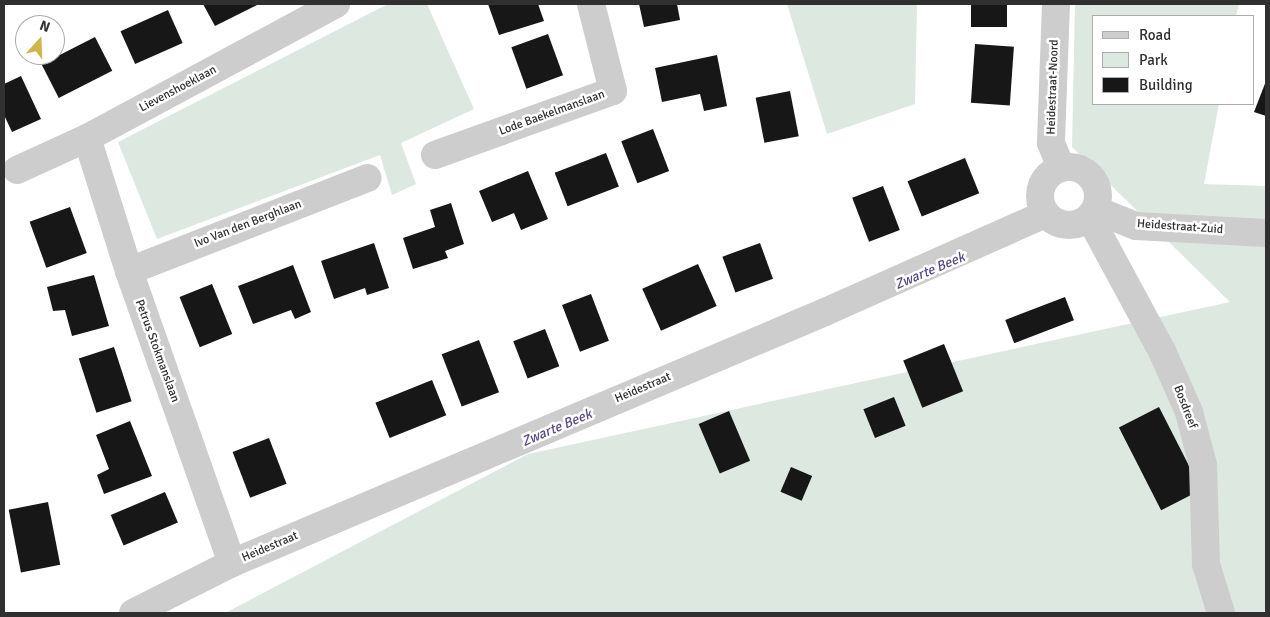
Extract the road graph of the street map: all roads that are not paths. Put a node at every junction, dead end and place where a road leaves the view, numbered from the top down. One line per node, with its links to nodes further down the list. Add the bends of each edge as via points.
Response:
1 (336, 4): 4 (street, Lievenshoeklaan)
2 (591, 4): 5 (street, Lode Baekelmanslaan, via 613,91)
3 (1056, 4): 6 (street, Heidestraat-Noord, via 1051,143)
4 (87, 138): 7 (street, Lievenshoeklaan); 12 (street, Petrus Stokmanslaan)
5 (435, 155)
6 (1061, 168): 9 (street, via 1048,175 1041,186); 10 (street, via 1078,168 1092,177 1099,193)
7 (17, 170)
8 (366, 178): 12 (street, Ivo Van den Berghlaan)
9 (1044, 214): 10 (street, via 1058,224 1075,226); 13 (street, Heidestraat, via 825,312)
10 (1093, 214): 11 (street, Heidestraat-Zuid, via 1136,226); 15 (street, Bosdreef, via 1190,412 1204,465 1206,564)
11 (1266, 233)
12 (129, 271): 13 (street, Petrus Stokmanslaan)
13 (232, 563): 14 (street, Heidestraat)
14 (133, 613)
15 (1221, 613)

